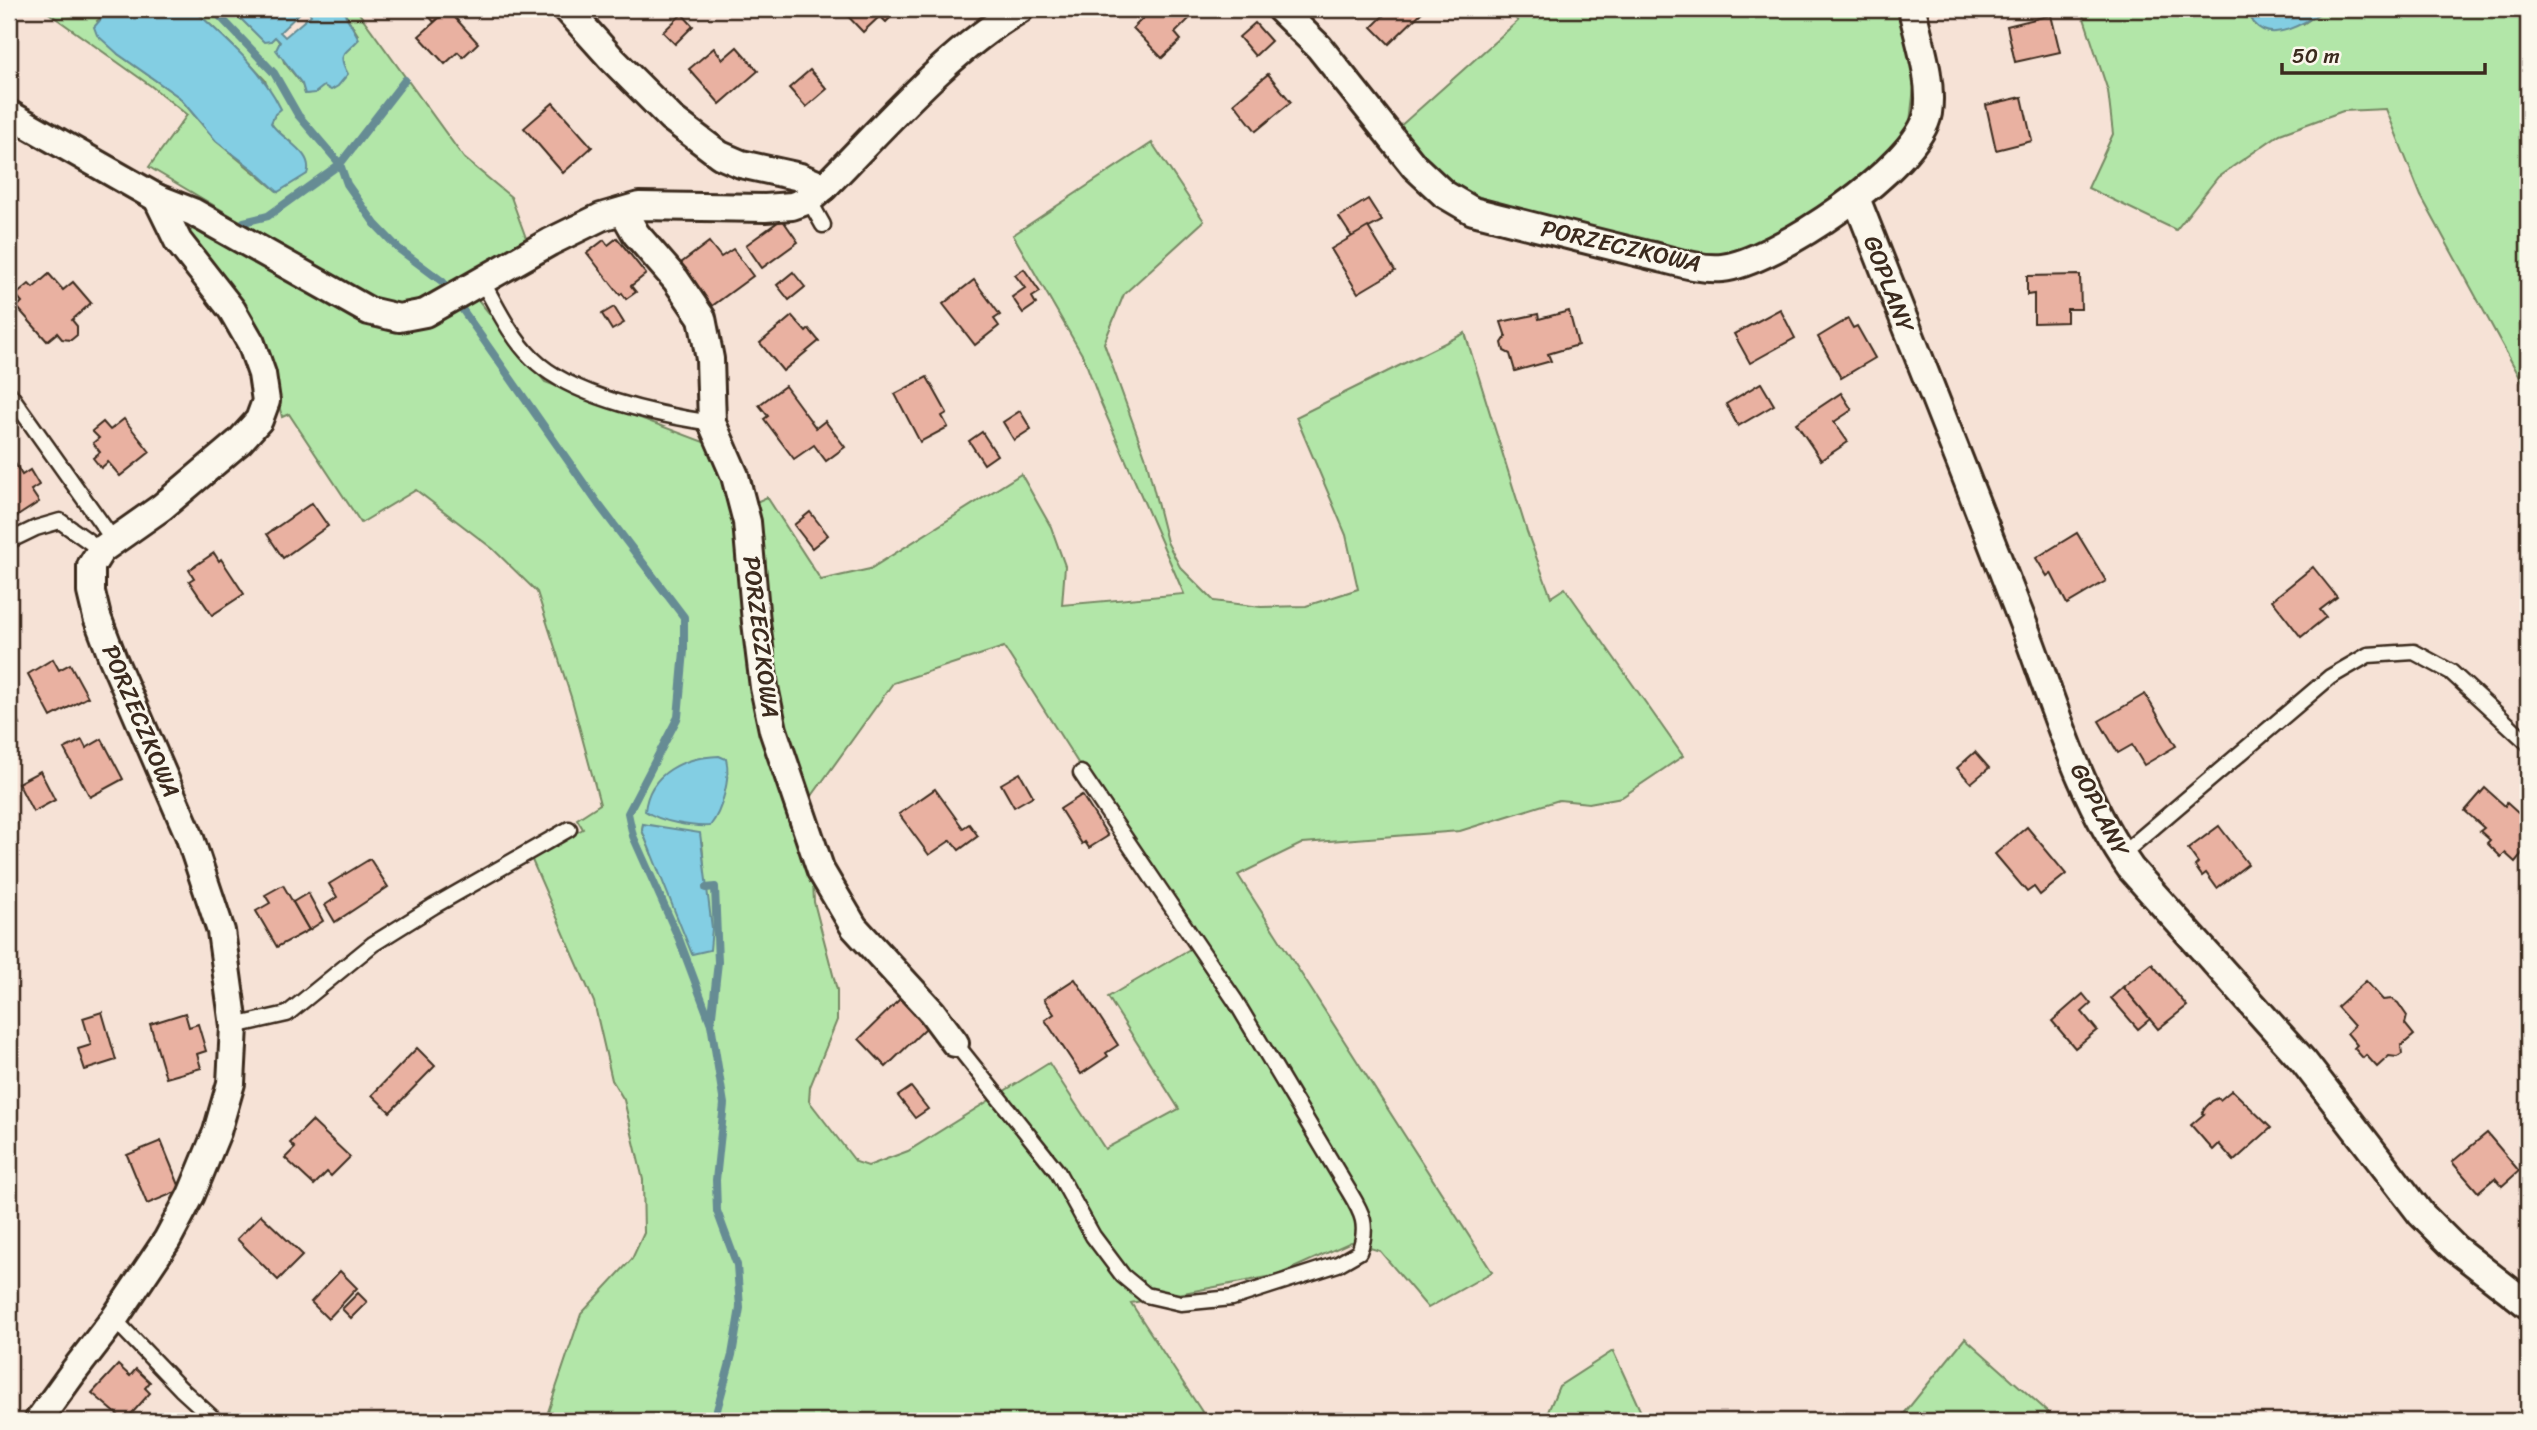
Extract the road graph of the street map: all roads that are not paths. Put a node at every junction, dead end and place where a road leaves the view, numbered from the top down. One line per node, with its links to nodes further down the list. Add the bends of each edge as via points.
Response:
1 (567, 9): 6 (street, via 671,118 720,155 800,177)
2 (1020, 9): 6 (street, via 990,27 934,76)
3 (1280, 9): 8 (street, PORZECZKOWA, via 1319,47 1414,166 1444,194 1473,211 1684,264 1721,268 1781,247)
4 (1912, 9): 8 (street, PORZECZKOWA, via 1927,80 1928,115 1922,131)
5 (9, 114): 7 (street)
6 (817, 193): 9 (street, via 792,206 639,206); 10 (lane)
7 (157, 198): 11 (street, via 194,212 369,311 399,318 425,313); 15 (street, via 178,241 232,310 251,343 266,401 259,420 240,441)
8 (1856, 198): 19 (street, GOPLANY, via 2084,787)
9 (623, 211): 11 (street, via 550,242); 13 (street, PORZECZKOWA, via 702,318 710,359)
10 (823, 225)
11 (482, 281): 13 (lane, via 517,340 561,380 600,396)
12 (9, 393): 15 (lane)
13 (712, 423): 21 (street, PORZECZKOWA, via 735,476 747,522 757,635 773,730 821,871 854,927)
14 (9, 541): 15 (lane, via 60,521)
15 (108, 545): 20 (street, PORZECZKOWA, via 91,566 97,617 206,883 221,931)
16 (2528, 743): 19 (lane, via 2451,672 2414,652 2368,655 2330,677)
17 (1081, 773): 21 (lane, via 1236,1002 1361,1212 1365,1236 1359,1252 1338,1264 1232,1298 1181,1303 1146,1295 1123,1276 1093,1236 1057,1171)
18 (569, 829): 20 (lane, via 373,944 287,1014)
19 (2121, 855): 22 (street, GOPLANY, via 2304,1062 2421,1214 2456,1249)
20 (234, 1026): 23 (street, PORZECZKOWA, via 231,1083 217,1132 167,1240)
21 (955, 1042)
22 (2528, 1305)
23 (114, 1319): 24 (street, PORZECZKOWA); 25 (lane)
24 (38, 1421)
25 (216, 1421)

